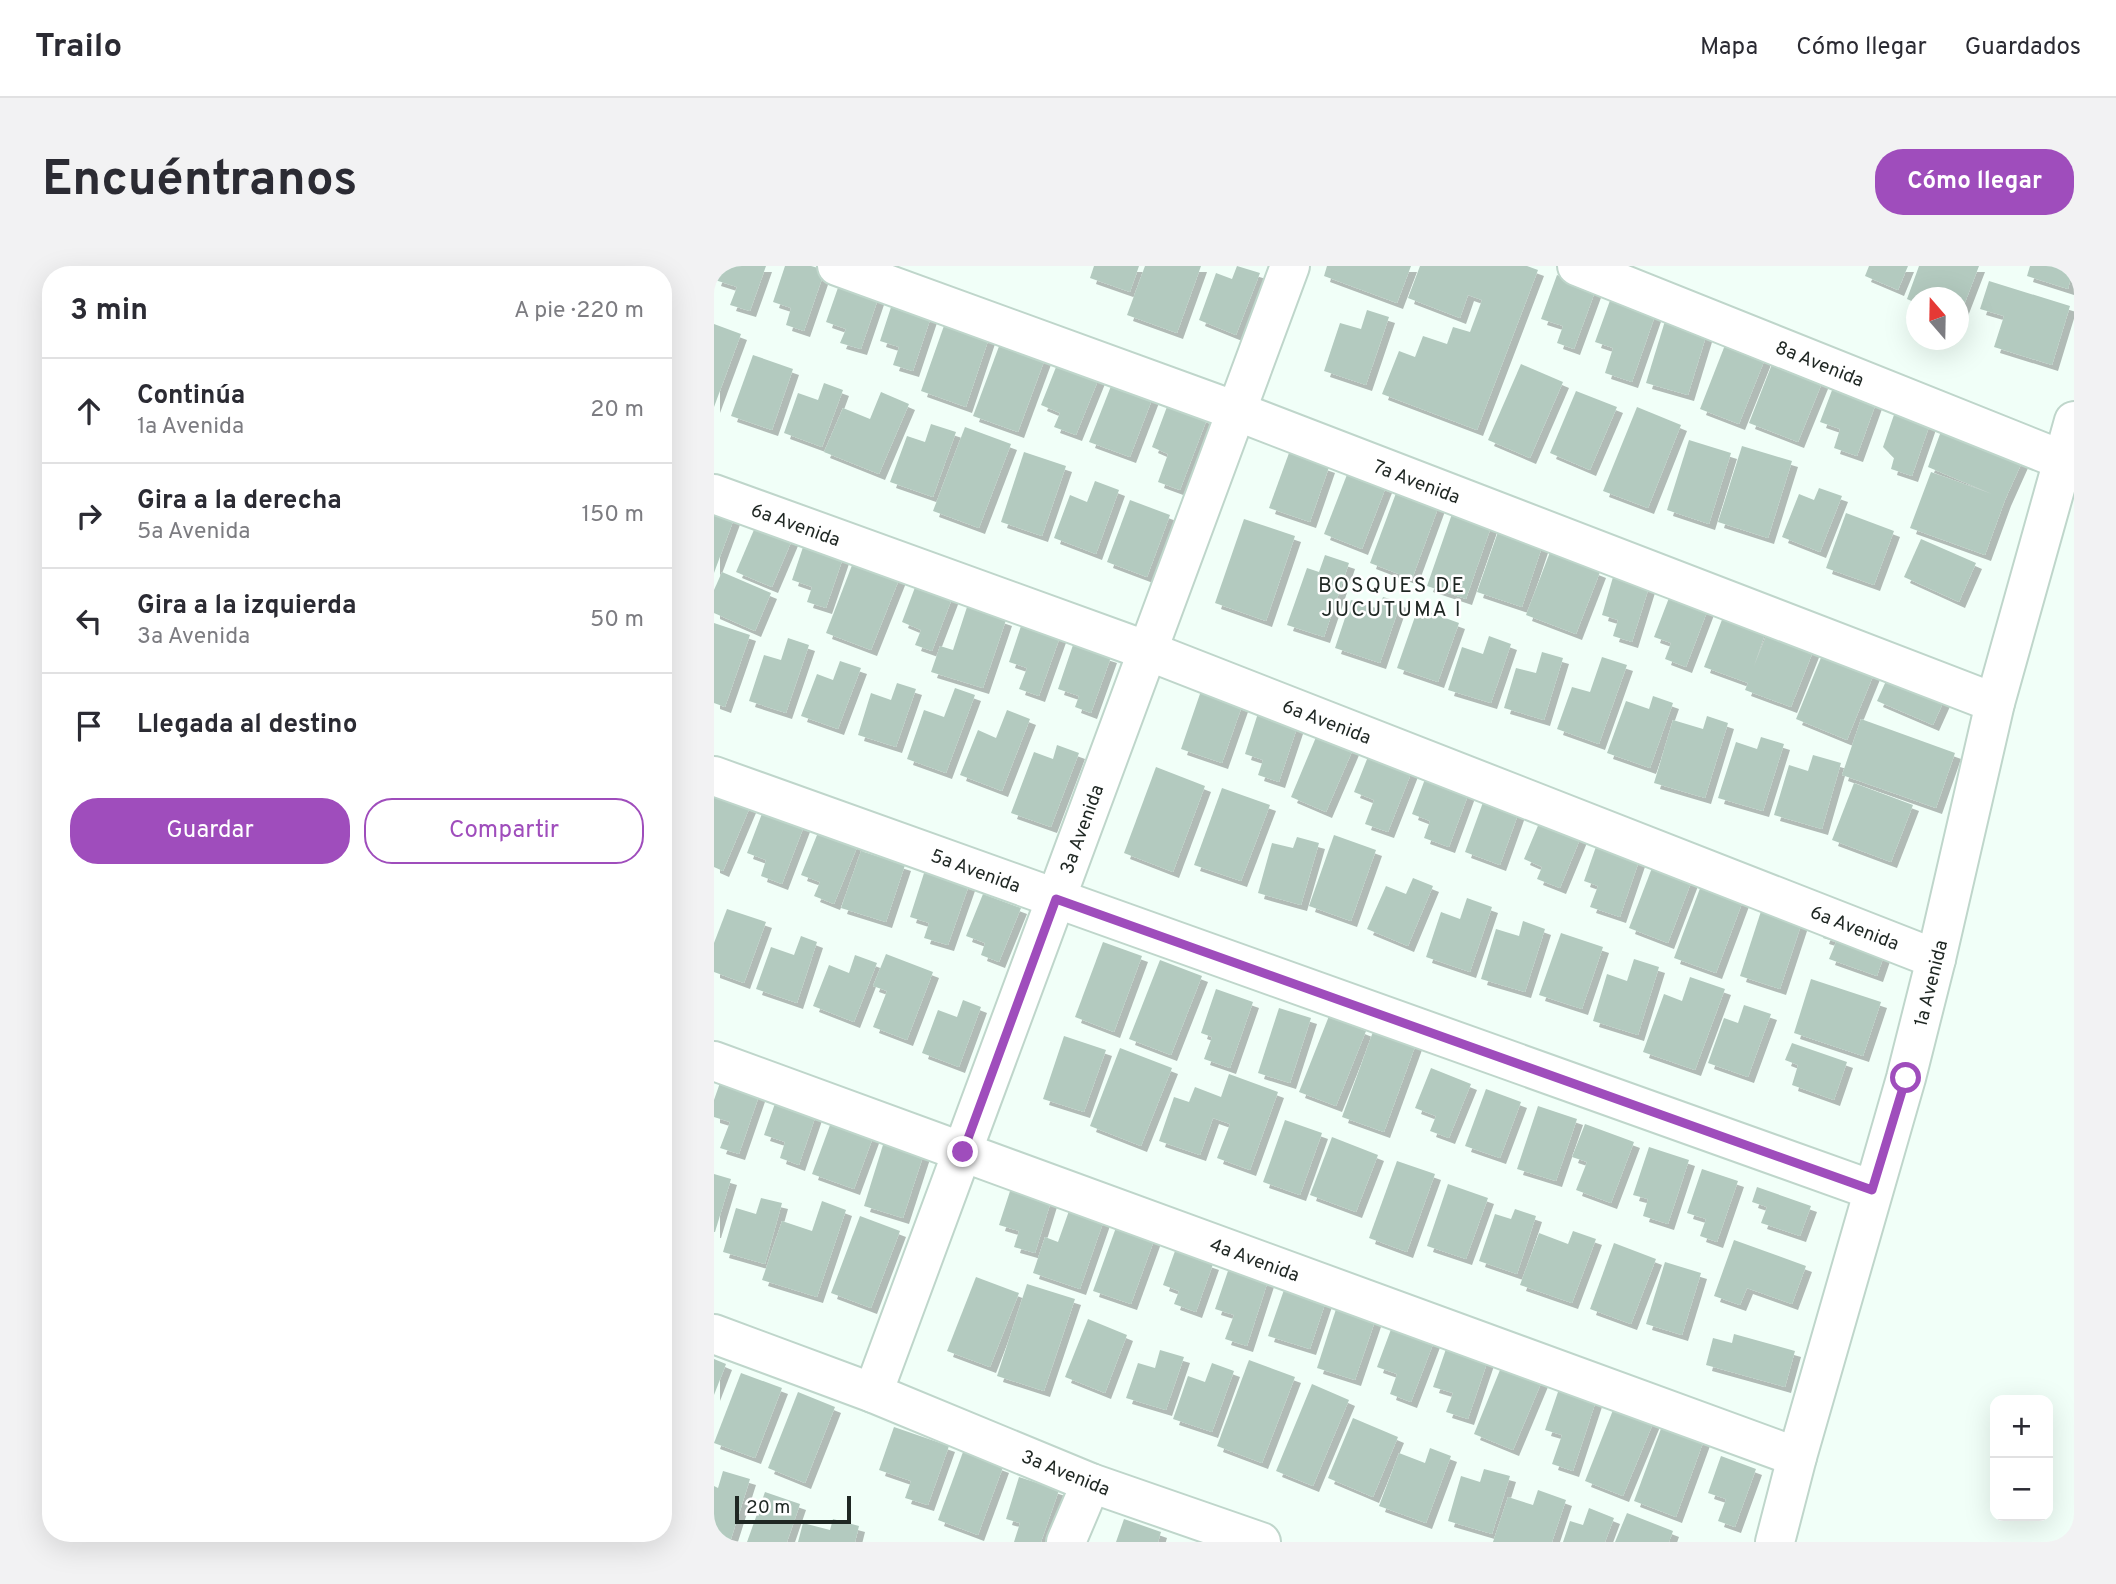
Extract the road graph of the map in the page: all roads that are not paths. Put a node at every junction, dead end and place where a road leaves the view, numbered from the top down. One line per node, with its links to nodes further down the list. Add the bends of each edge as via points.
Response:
1 (837, 266): 4 (street, 7a Avenida)
2 (1290, 266): 4 (street, 3a Avenida)
3 (1577, 266): 6 (street, 8a Avenida)
4 (1236, 411): 8 (street, 3a Avenida); 9 (street, 7a Avenida)
5 (2074, 421): 6 (street, 1a Avenida)
6 (2063, 460): 9 (street, 1a Avenida)
7 (714, 494): 8 (street, 6a Avenida)
8 (1148, 651): 11 (street, 3a Avenida); 12 (street, 6a Avenida)
9 (1995, 703): 12 (street, 1a Avenida)
10 (714, 776): 11 (street, 5a Avenida)
11 (1056, 899): 14 (street, 3a Avenida); 15 (street, 5a Avenida)
12 (1936, 959): 15 (street, 1a Avenida)
13 (714, 1061): 14 (street, 4a Avenida)
14 (963, 1152): 17 (street, 3a Avenida); 18 (street, 4a Avenida)
15 (1872, 1190): 18 (street, 1a Avenida)
16 (714, 1334): 17 (street, 3a Avenida)
17 (873, 1393): 19 (street, 3a Avenida)
18 (1797, 1457): 22 (street, 1a Avenida)
19 (1090, 1483): 20 (street); 21 (street, 3a Avenida)
20 (1066, 1542)
21 (1261, 1542)
22 (1775, 1542)

